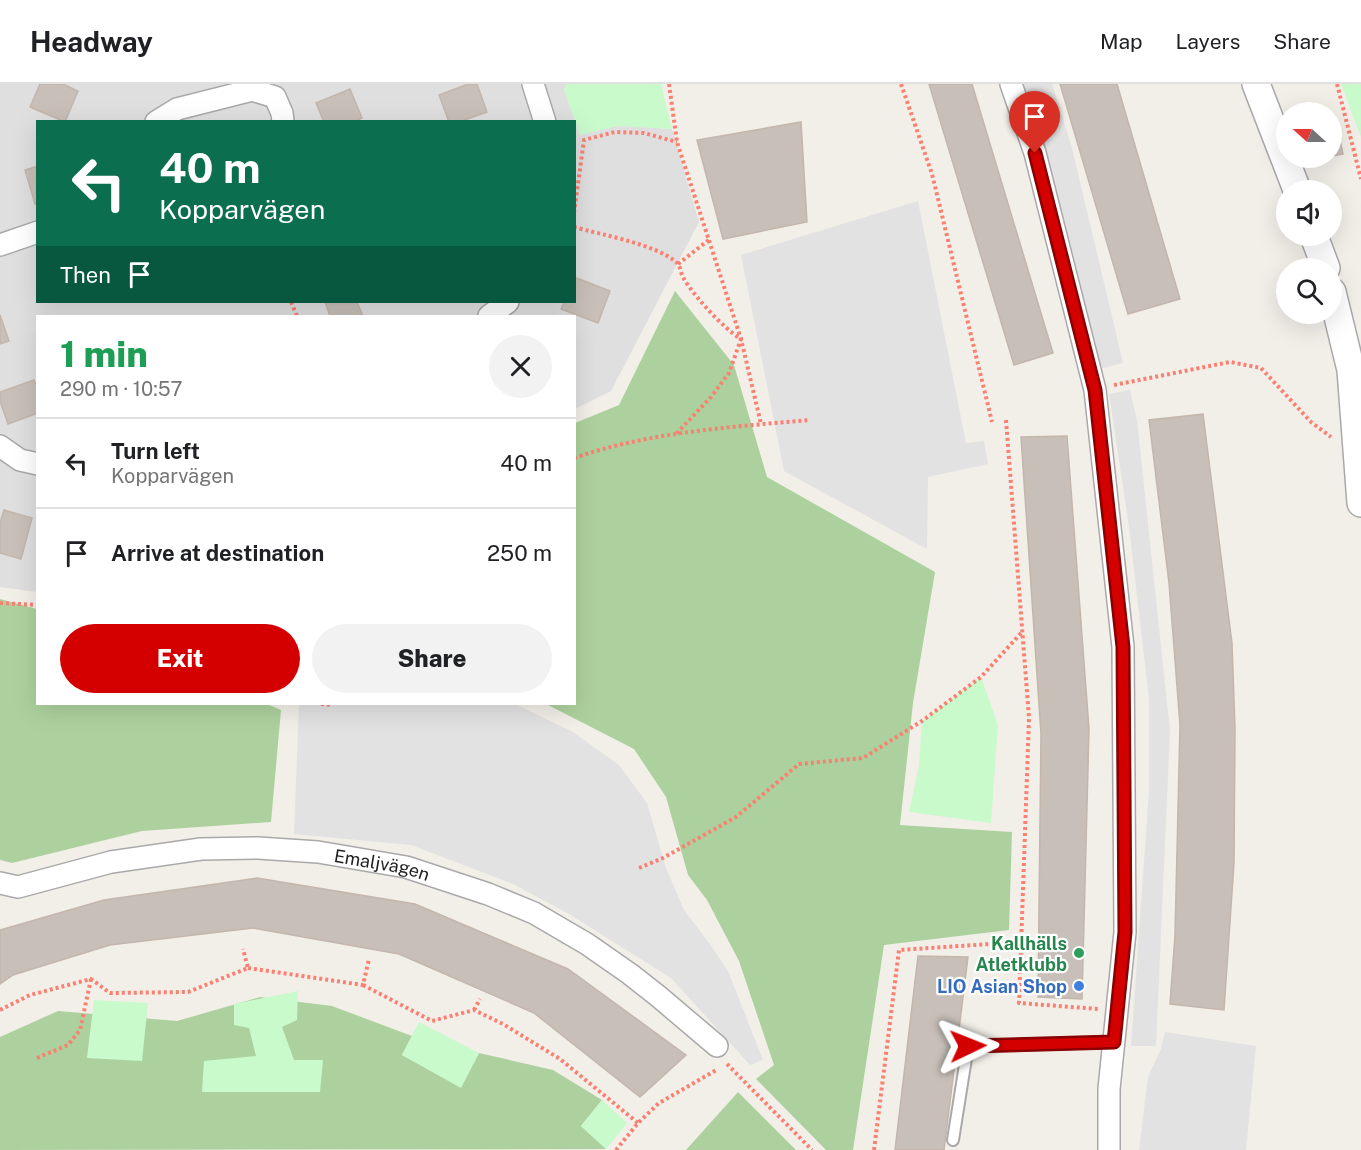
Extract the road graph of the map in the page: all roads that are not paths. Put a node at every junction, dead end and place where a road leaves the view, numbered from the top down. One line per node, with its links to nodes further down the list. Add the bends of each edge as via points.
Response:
1 (533, 84): 6 (street)
2 (1011, 84): 17 (street, via 1035,153 1095,390 1123,647 1125,932)
3 (1256, 84): 7 (street)
4 (159, 120): 5 (street, via 177,109 252,90 275,97)
5 (283, 120)
6 (544, 120)
7 (1293, 180)
8 (36, 233): 9 (street)
9 (0, 245)
10 (507, 303): 11 (street)
11 (490, 315)
12 (1340, 324): 15 (street, via 1351,370)
13 (0, 446): 14 (street, via 20,460)
14 (36, 464)
15 (1361, 503)
16 (0, 883): 18 (street, Emaljvägen, via 18,887 111,862 201,849 318,852 406,867 534,913 630,974)
17 (1114, 1042): 19 (lane, via 968,1046); 20 (street)
18 (717, 1046)
19 (953, 1140)
20 (1109, 1150)

